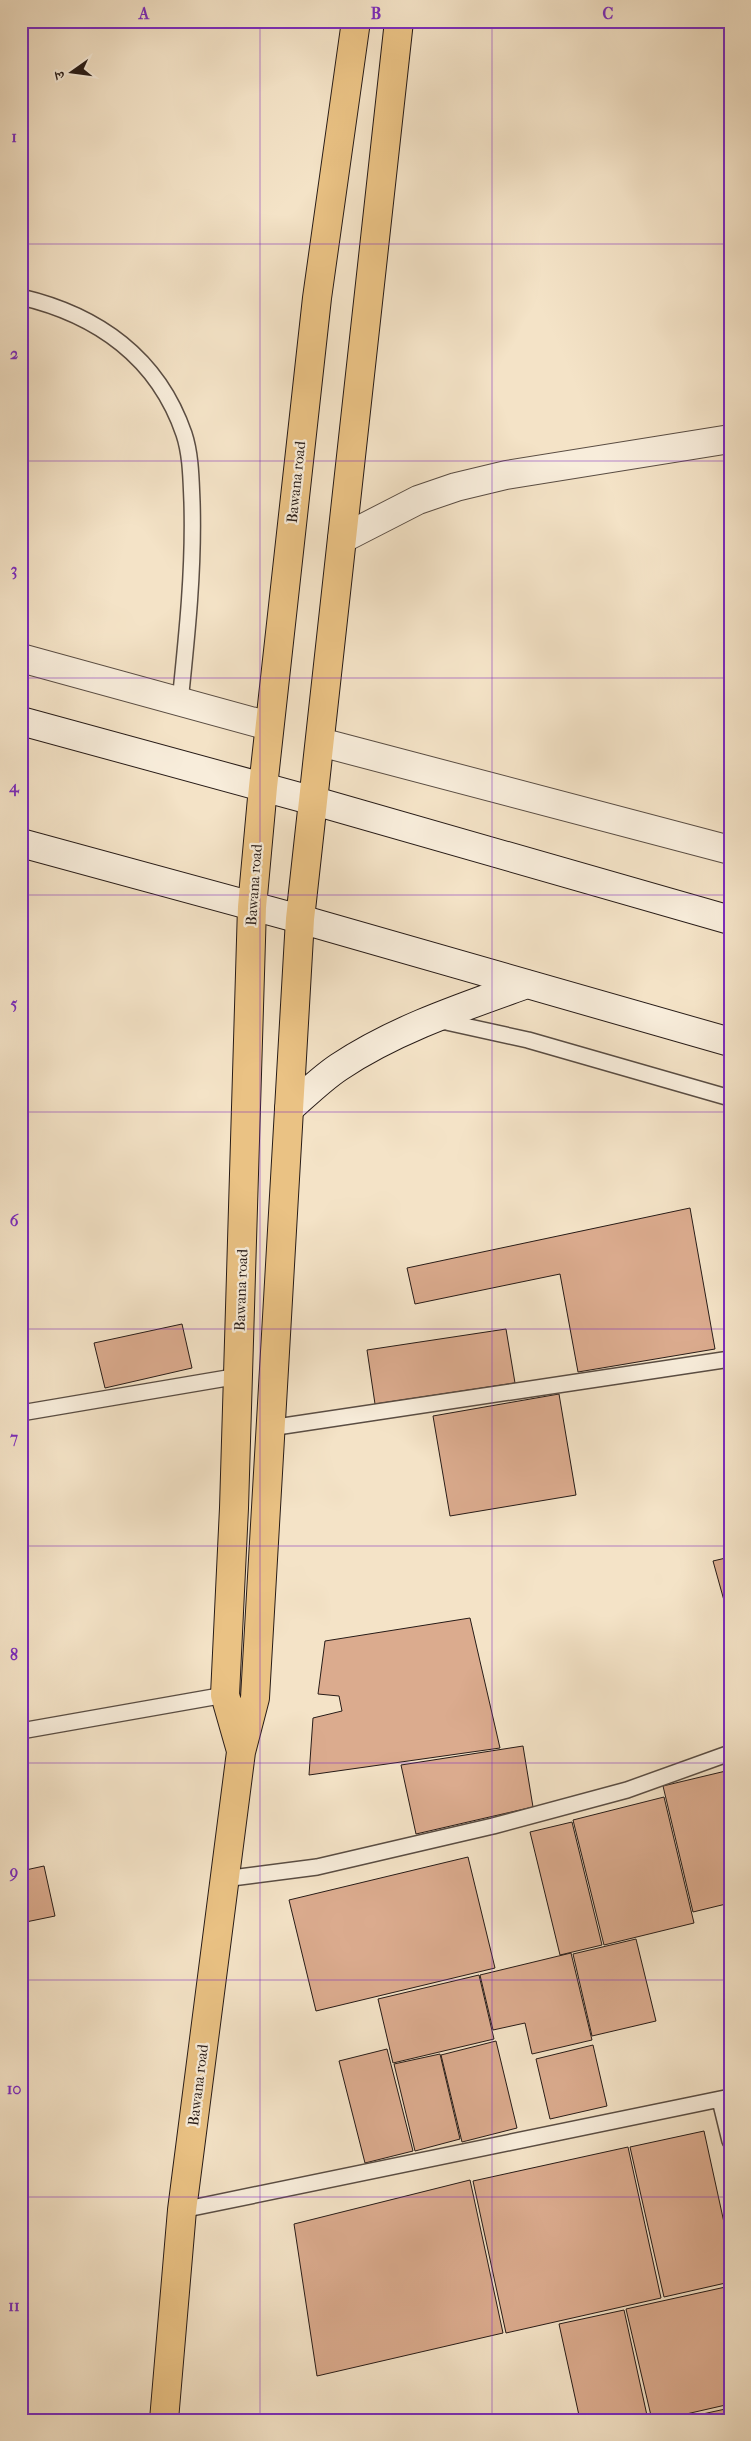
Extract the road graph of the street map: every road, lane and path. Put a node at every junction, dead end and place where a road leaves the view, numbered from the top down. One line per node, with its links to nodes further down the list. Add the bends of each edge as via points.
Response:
1 (356, 21): 9 (main road, Bawana road, via 317,298)
2 (399, 21): 5 (main road, Bawana road)
3 (21, 297): 7 (lane, via 70,312 105,330 135,354 172,406 185,436 191,474 193,529 191,596)
4 (730, 439): 5 (street, via 456,487 418,500)
5 (342, 539): 10 (main road, Bawana road)
6 (21, 658): 7 (street)
7 (180, 702): 9 (street)
8 (21, 721): 11 (street)
9 (269, 726): 11 (main road, Bawana road)
10 (320, 742): 12 (main road, Bawana road); 14 (street)
11 (262, 787): 12 (street); 15 (main road, Bawana road)
12 (314, 801): 16 (main road, Bawana road); 17 (street)
13 (21, 843): 15 (street)
14 (730, 850)
15 (252, 907): 16 (street); 24 (main road, Bawana road)
16 (300, 919): 18 (street); 22 (main road, Bawana road)
17 (730, 920)
18 (527, 984): 19 (street); 20 (street)
19 (431, 1019): 21 (lane, via 528,1040); 22 (street, via 337,1068)
20 (730, 1042)
21 (730, 1098)
22 (289, 1108): 26 (main road, Bawana road)
23 (730, 1359): 26 (lane)
24 (239, 1376): 25 (lane); 27 (main road, Bawana road)
25 (21, 1413)
26 (270, 1428): 29 (main road, Bawana road, via 255,1698)
27 (225, 1695): 28 (lane); 29 (main road, Bawana road)
28 (21, 1731)
29 (241, 1752): 31 (main road, Bawana road)
30 (730, 1753): 31 (lane, via 627,1790 416,1845 317,1867)
31 (224, 1880): 34 (main road, Bawana road)
32 (725, 2098): 33 (lane); 34 (lane)
33 (730, 2141)
34 (182, 2210): 35 (main road, Bawana road)
35 (164, 2420)

